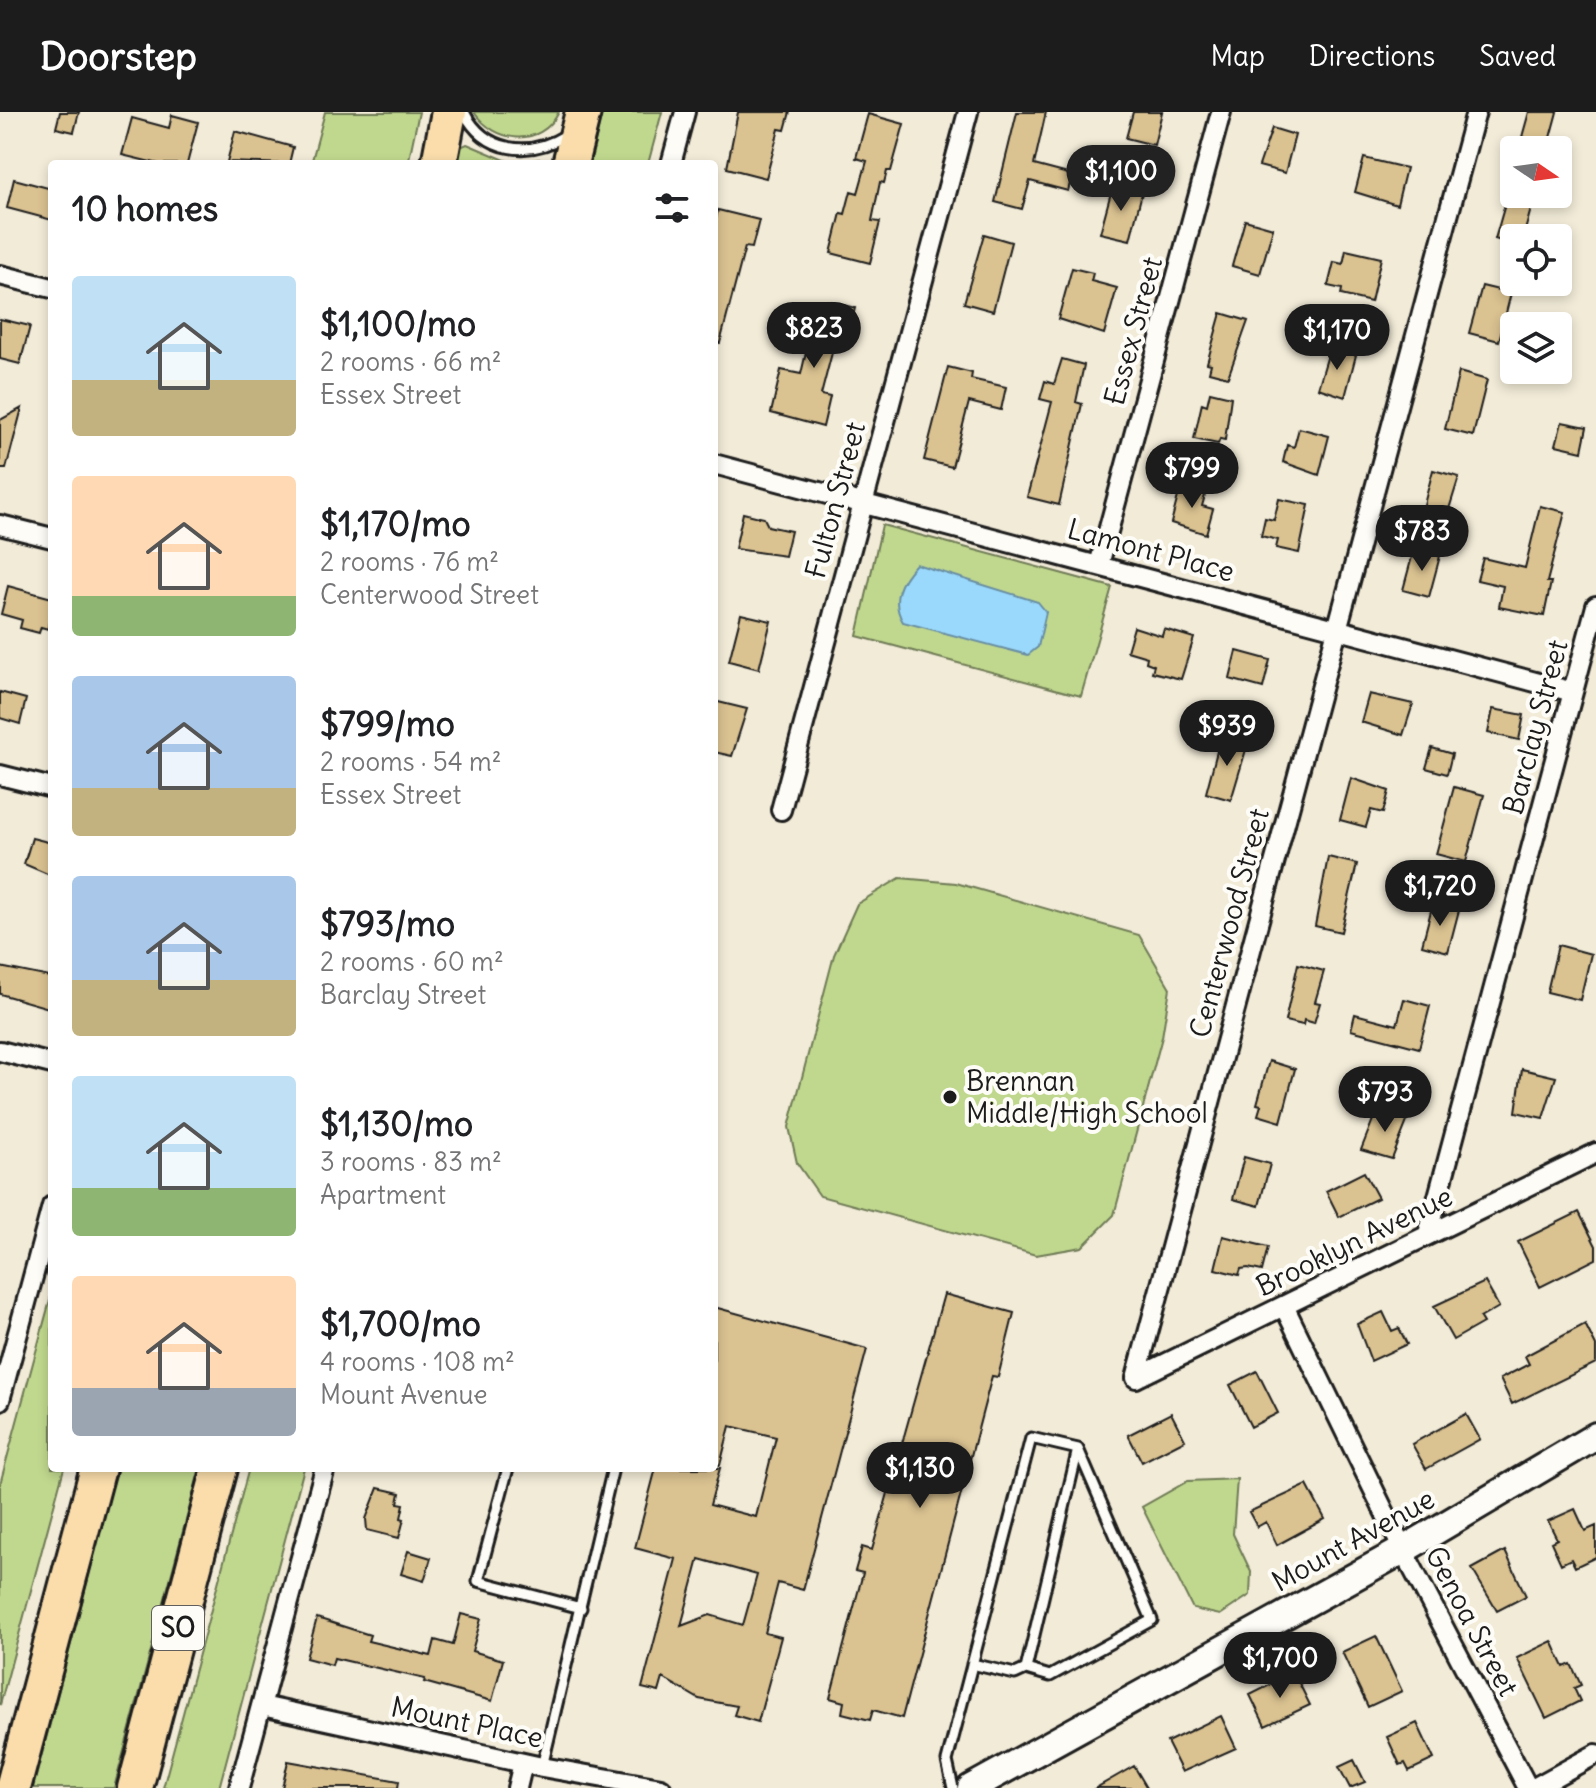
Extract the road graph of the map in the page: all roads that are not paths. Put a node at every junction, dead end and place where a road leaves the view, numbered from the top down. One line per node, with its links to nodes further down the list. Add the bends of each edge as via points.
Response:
1 (449, 112): 8 (highway)
2 (464, 112): 7 (lane, via 483,136 510,149 543,147)
3 (685, 112): 10 (street)
4 (968, 112): 14 (street, Fulton Street)
5 (1221, 112): 17 (street, Essex Street)
6 (1476, 112): 19 (street, Centerwood Street)
7 (581, 119): 9 (highway)
8 (440, 160)
9 (571, 160)
10 (672, 160)
11 (0, 275): 12 (street)
12 (48, 287)
13 (718, 465): 14 (street, Lamont Place)
14 (864, 502): 17 (street, Lamont Place); 23 (street, Fulton Street)
15 (0, 525): 16 (street)
16 (48, 537)
17 (1099, 565): 19 (street, Lamont Place)
18 (1596, 606): 20 (street, Barclay Street)
19 (1337, 628): 20 (street, Lamont Place); 31 (street, Centerwood Street)
20 (1573, 692): 28 (street, Barclay Street)
21 (0, 775): 22 (street)
22 (48, 787)
23 (781, 810)
24 (0, 1051): 25 (street)
25 (48, 1063)
26 (1596, 1153): 28 (street, Brooklyn Avenue)
27 (48, 1219): 30 (street)
28 (1428, 1234): 29 (street, Brooklyn Avenue)
29 (1284, 1306): 31 (street, Brooklyn Avenue); 40 (street, Genoa Street)
30 (4, 1365): 32 (street)
31 (1136, 1378)
32 (0, 1400)
33 (1596, 1436): 40 (street, Mount Avenue)
34 (1078, 1449): 42 (lane, via 1031,1438); 43 (lane); 43 (lane, via 1152,1620 1050,1676)
35 (97, 1472): 48 (highway)
36 (219, 1472): 49 (highway, SO)
37 (324, 1472): 44 (street)
38 (507, 1472): 41 (lane, via 478,1581)
39 (612, 1472): 41 (lane)
40 (1403, 1550): 54 (street, Mount Avenue); 55 (street, Genoa Street)
41 (581, 1608): 47 (lane)
42 (972, 1664): 43 (lane, via 1015,1674); 53 (lane, via 947,1761)
43 (1026, 1669)
44 (262, 1706): 46 (street, Mount Place); 50 (street)
45 (1596, 1754): 56 (street)
46 (523, 1763): 47 (street, Mount Place); 51 (street)
47 (542, 1767): 52 (street, Mount Place)
48 (13, 1788)
49 (135, 1788)
50 (239, 1788)
51 (517, 1788)
52 (661, 1788)
53 (953, 1788)
54 (971, 1788)
55 (1528, 1788)
56 (1534, 1788)

